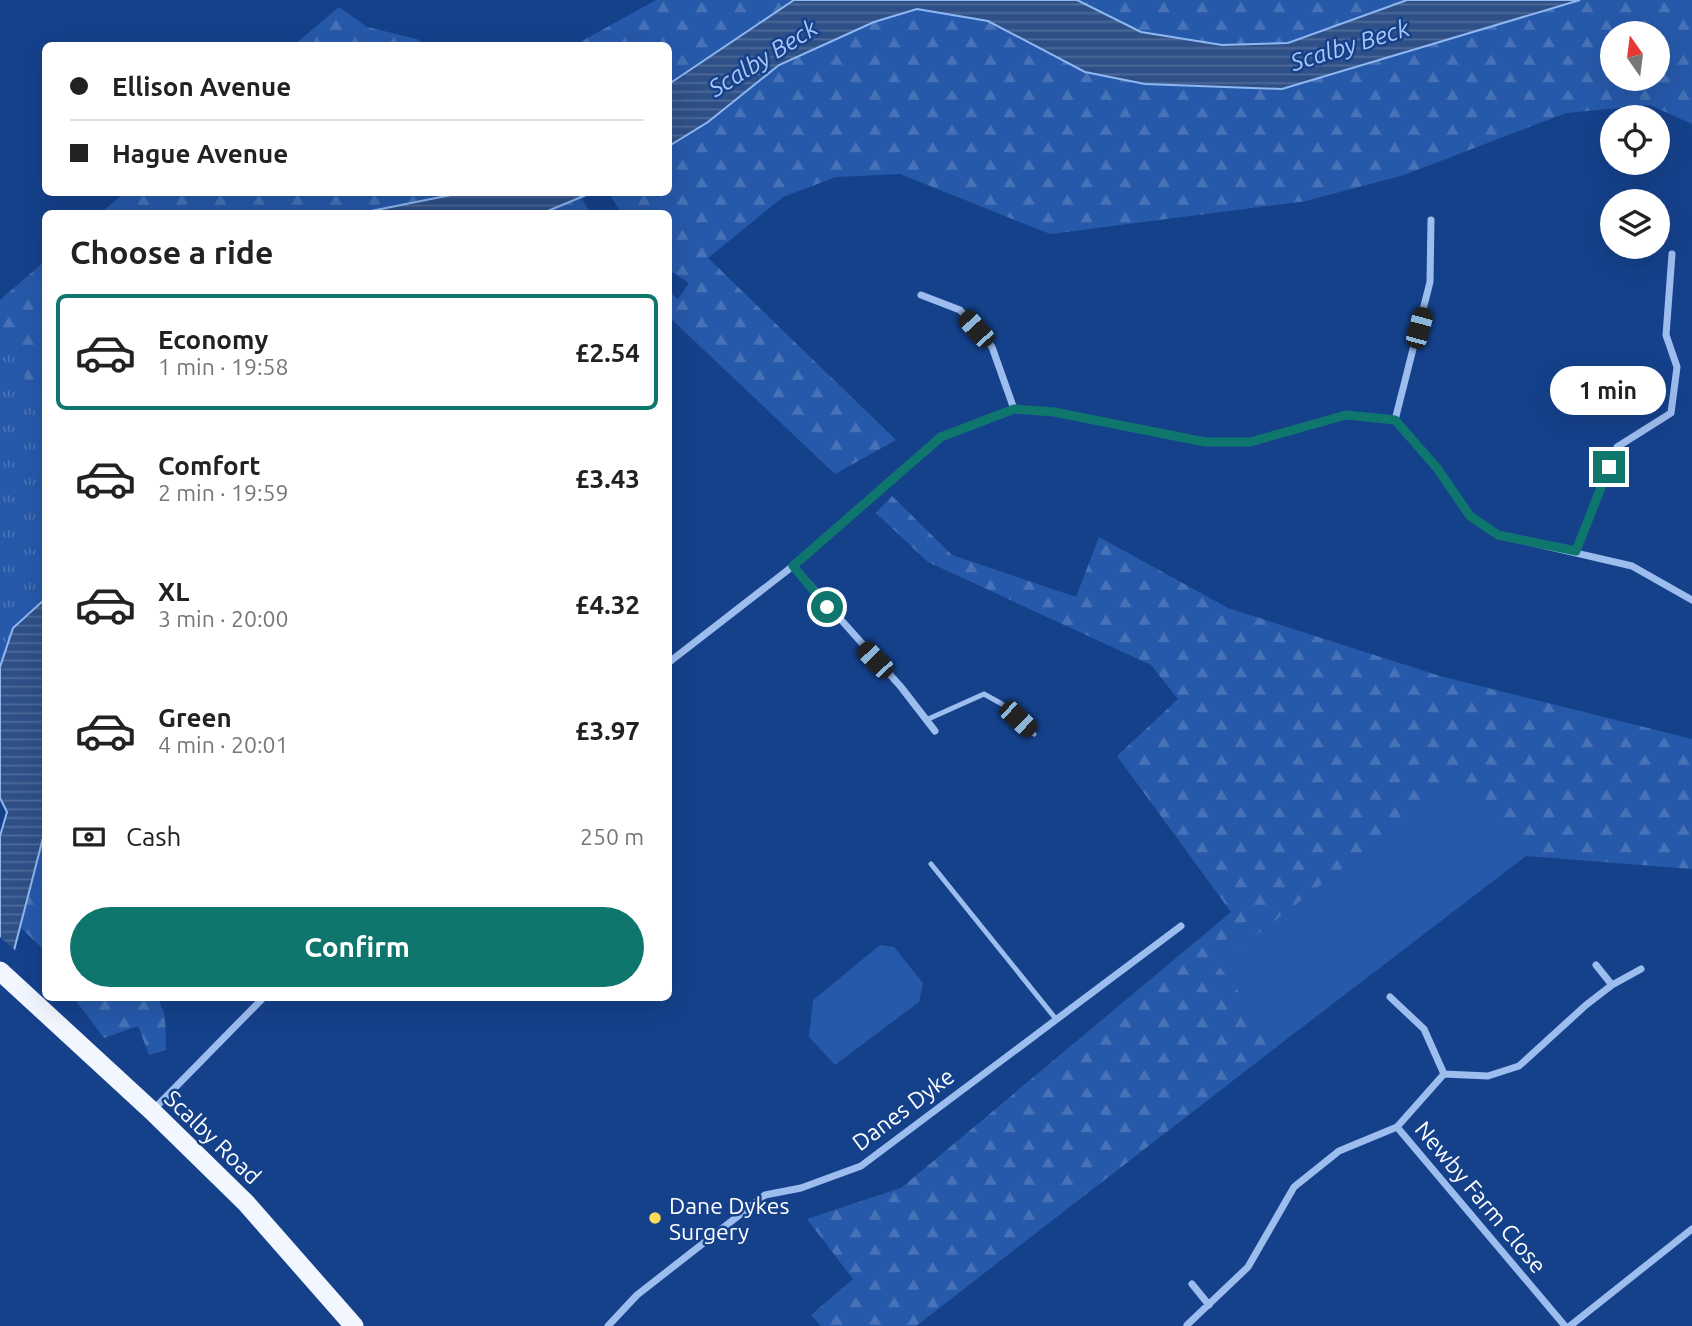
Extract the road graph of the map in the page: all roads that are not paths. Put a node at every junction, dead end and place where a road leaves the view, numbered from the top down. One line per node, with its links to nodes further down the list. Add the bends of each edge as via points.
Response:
1 (1432, 220): 5 (street, via 1430,282)
2 (1672, 254): 6 (street, via 1666,335 1677,367 1671,413 1617,447)
3 (921, 295): 4 (street, via 960,310 992,347)
4 (1014, 409): 5 (street, via 1054,412 1205,442 1250,442 1346,415); 7 (street, via 941,437)
5 (1395, 420): 6 (street, via 1437,468 1470,516 1498,535)
6 (1576, 551): 8 (street, via 1632,566)
7 (793, 566): 9 (street); 10 (street)
8 (1692, 600)
9 (672, 660)
10 (926, 720): 11 (street); 12 (lane, via 984,694)
11 (935, 731)
12 (1034, 734)
13 (931, 864): 21 (lane)
14 (1181, 926): 21 (street, Danes Dyke)
15 (1596, 965): 18 (street)
16 (1641, 969): 18 (street)
17 (0, 971): 23 (highway, Scalby Road)
18 (1612, 985): 22 (street, via 1519,1066 1488,1076)
19 (1390, 996): 22 (street, via 1424,1029)
20 (260, 1001): 23 (street)
21 (1056, 1019): 30 (street, Danes Dyke, via 861,1166 801,1188 765,1195 637,1295)
22 (1444, 1074): 24 (street)
23 (152, 1111): 29 (highway, Scalby Road, via 246,1203)
24 (1397, 1127): 27 (street, Newby Farm Close, via 1339,1151 1294,1187 1248,1267); 31 (street, Newby Farm Close)
25 (1692, 1229): 32 (street)
26 (1192, 1284): 27 (street)
27 (1209, 1305): 28 (street, Newby Farm Close)
28 (1187, 1325)
29 (355, 1326)
30 (608, 1326)
31 (1565, 1326)
32 (1570, 1326)

